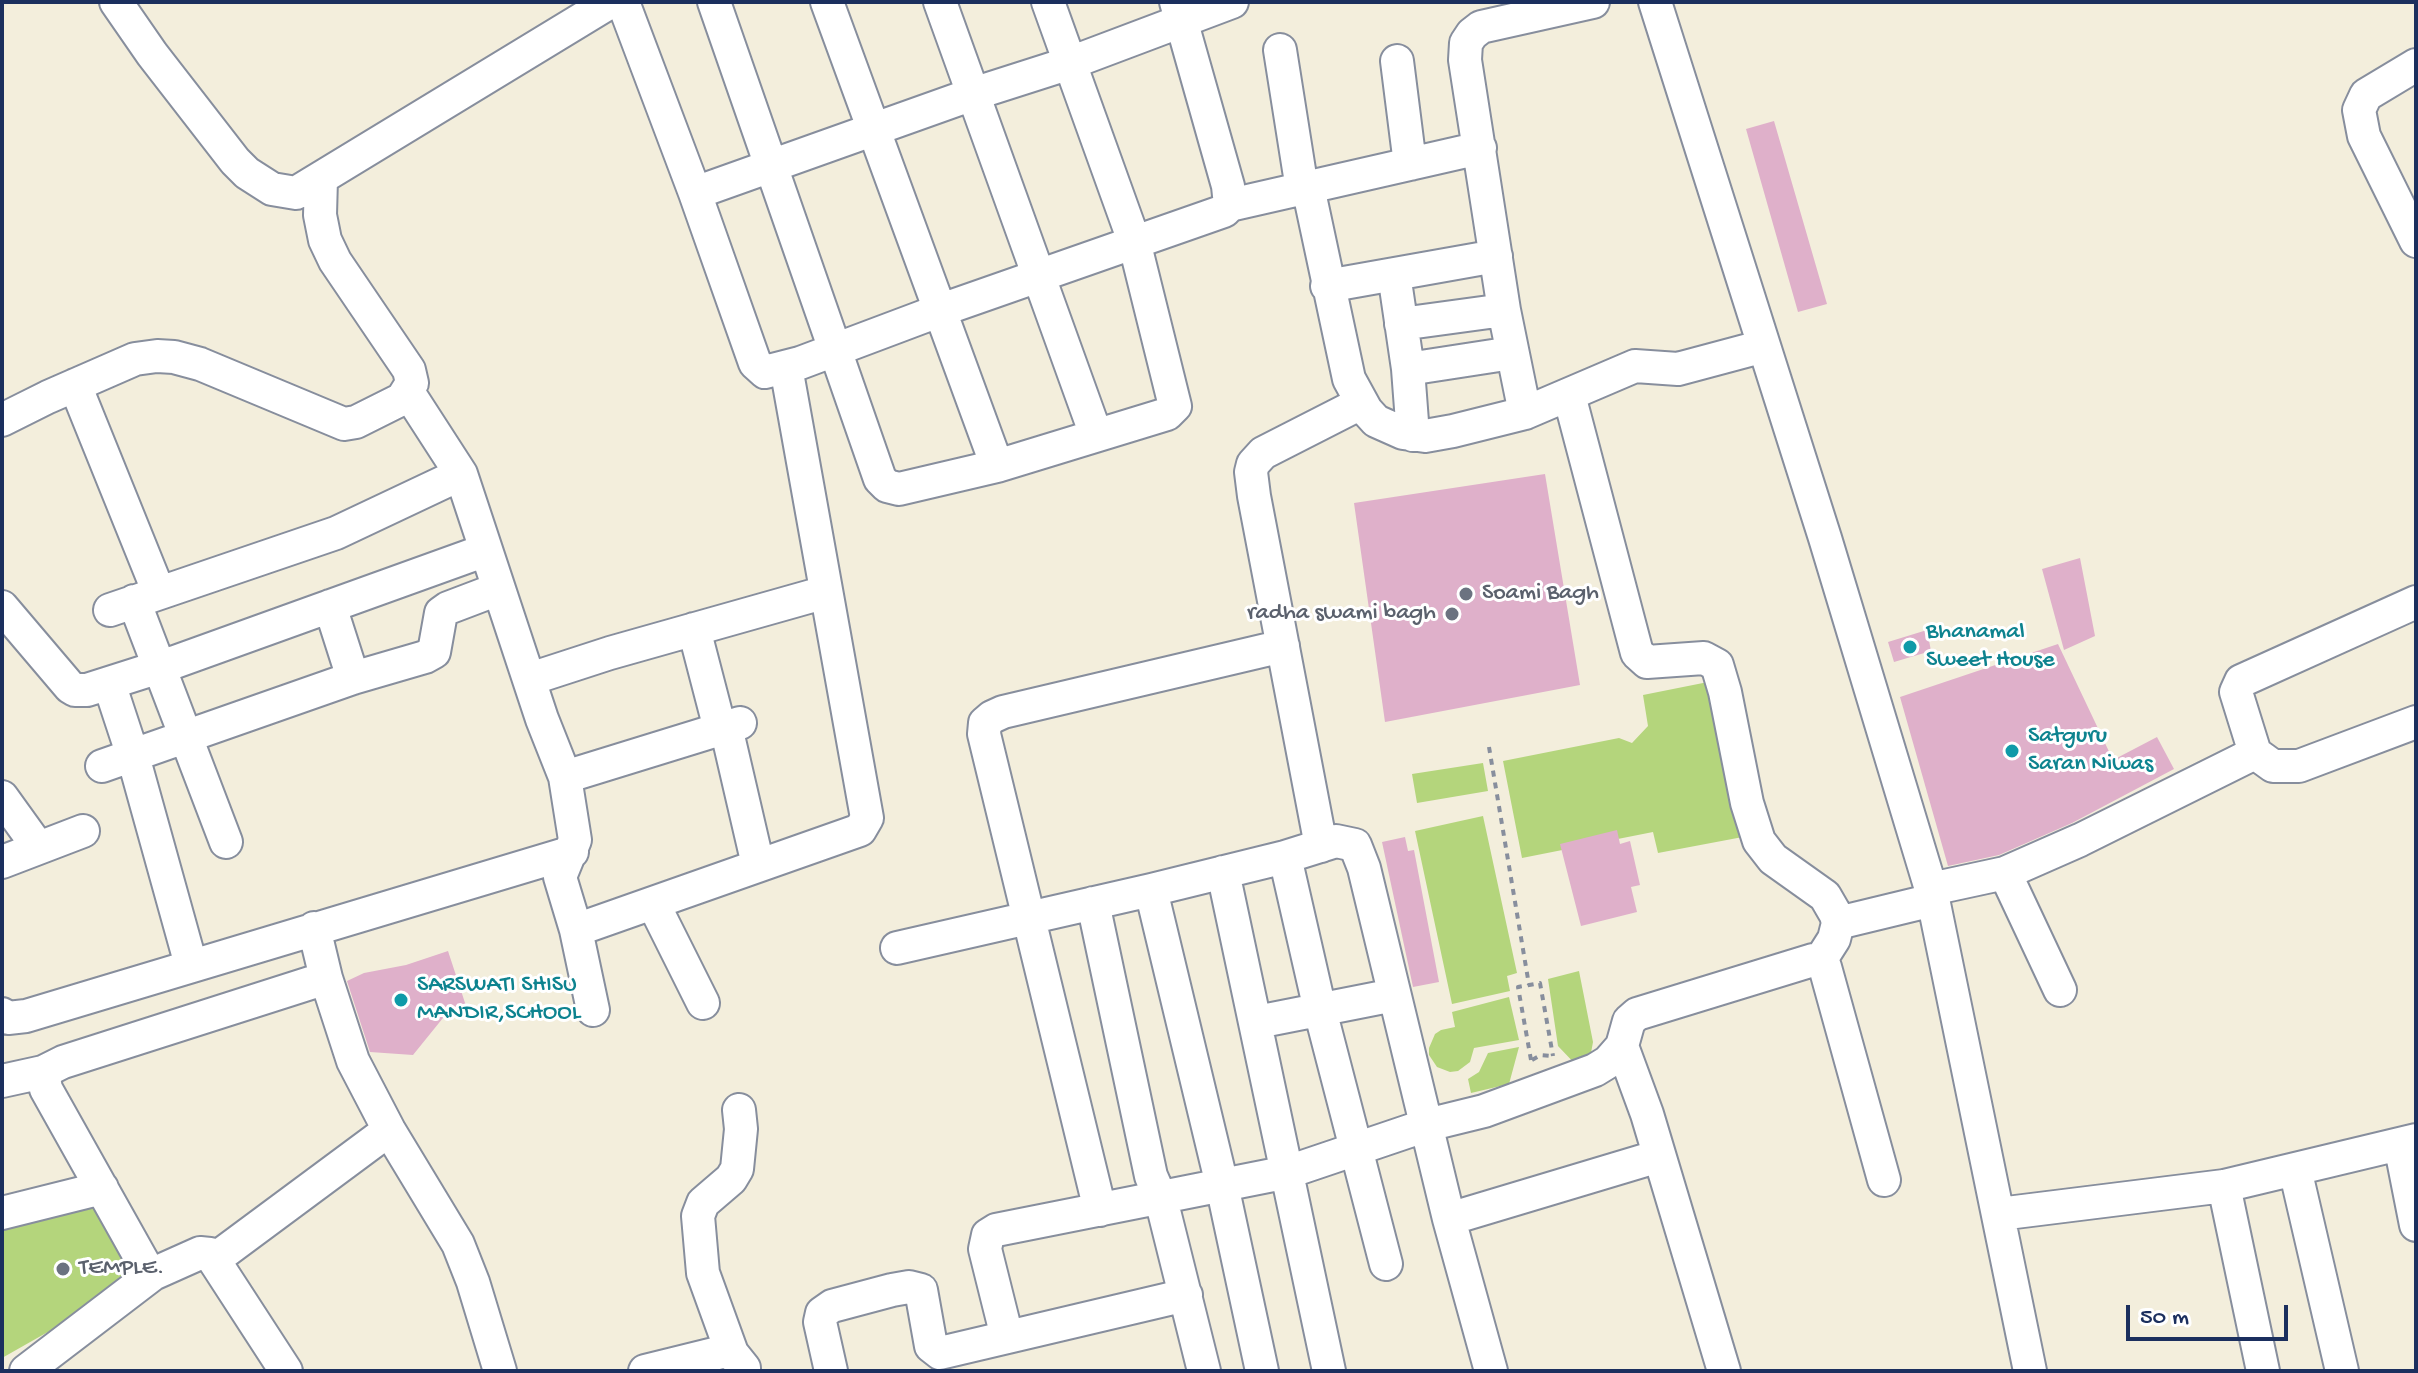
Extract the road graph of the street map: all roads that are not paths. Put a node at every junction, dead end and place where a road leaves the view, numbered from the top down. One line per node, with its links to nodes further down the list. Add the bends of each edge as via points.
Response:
1 (116, 2): 21 (street, via 247,173 284,193 296,193)
2 (610, 2): 21 (street)
3 (623, 2): 23 (street)
4 (714, 2): 20 (street)
5 (827, 2): 17 (street)
6 (940, 2): 16 (street)
7 (1048, 2): 14 (street)
8 (1232, 2): 11 (street)
9 (1593, 2): 18 (street, via 1481,27 1472,34 1465,60)
10 (1655, 2): 34 (street)
11 (1180, 11): 14 (street); 24 (street)
12 (1280, 50): 22 (street)
13 (1397, 61): 19 (street)
14 (1070, 63): 16 (street); 25 (street)
15 (2416, 65): 26 (street, via 2366,95 2359,110 2364,136)
16 (973, 94): 17 (street); 29 (street)
17 (874, 129): 20 (street); 31 (street)
18 (1480, 148): 19 (street); 27 (street)
19 (1410, 164): 22 (street)
20 (771, 166): 23 (street); 35 (street)
21 (321, 179): 40 (street, via 325,240 409,370)
22 (1305, 188): 24 (street); 30 (street)
23 (695, 193): 37 (street, via 757,367 765,372)
24 (1230, 205): 25 (street, via 1218,216)
25 (1134, 241): 29 (street); 45 (street, via 1175,406 1167,414)
26 (2416, 241)
27 (1496, 256): 28 (street); 32 (street)
28 (1394, 274): 30 (street); 33 (street)
29 (1039, 278): 31 (street); 45 (street)
30 (1327, 286): 42 (street, via 1349,379)
31 (941, 310): 35 (street); 47 (street)
32 (1504, 310): 33 (street); 36 (street)
33 (1401, 324): 38 (street)
34 (1764, 346): 41 (street, via 1684,368 1635,366); 81 (street)
35 (837, 349): 37 (street); 47 (street, via 880,479 887,486 899,489)
36 (1512, 353): 38 (street); 43 (street)
37 (786, 367): 51 (street)
38 (1408, 369): 46 (street)
39 (75, 385): 40 (street, via 135,359 174,357 344,424 386,409); 44 (street); 52 (street)
40 (408, 392): 48 (street)
41 (1569, 395): 43 (street); 85 (street, via 1637,653 1647,662 1704,658 1717,665 1759,841 1773,859 1825,896)
42 (1361, 403): 46 (street, via 1376,421); 57 (street, via 1263,453 1253,464 1254,496)
43 (1525, 413): 46 (street)
44 (2, 420)
45 (1096, 435): 47 (street)
46 (1413, 435)
47 (997, 466)
48 (461, 474): 49 (street); 52 (street, via 336,533)
49 (486, 550): 50 (street); 54 (street)
50 (498, 589): 59 (street, via 441,613 430,654); 60 (street)
51 (826, 592): 56 (street); 77 (street, via 867,818 860,830)
52 (134, 601): 58 (street)
53 (2416, 602): 65 (street, via 2241,681 2236,692)
54 (330, 606): 58 (street); 59 (street)
55 (2, 607): 61 (street, via 70,687 87,690)
56 (694, 629): 60 (street); 63 (street)
57 (1283, 646): 72 (street); 84 (street, via 987,720 984,734)
58 (159, 667): 61 (street); 64 (street)
59 (353, 678): 64 (street)
60 (530, 679): 68 (street)
61 (109, 683): 66 (street)
62 (2416, 722): 65 (street, via 2299,766 2273,766)
63 (728, 726): 68 (street); 77 (street)
64 (186, 735): 66 (street); 71 (street)
65 (2255, 753): 79 (street)
66 (133, 756): 67 (street); 90 (street)
67 (102, 766)
68 (565, 777): 74 (street, via 575,829)
69 (2, 797): 73 (street)
70 (83, 831): 73 (street)
71 (226, 842)
72 (1321, 846): 75 (street); 93 (street, via 1343,842 1355,845 1359,853)
73 (38, 847): 76 (street)
74 (572, 852): 86 (street); 87 (street, via 560,877)
75 (1285, 857): 78 (street); 96 (street)
76 (2, 862)
77 (758, 865): 82 (street)
78 (1223, 872): 80 (street); 98 (street)
79 (2005, 873): 81 (street); 92 (street)
80 (1151, 890): 83 (street); 111 (street)
81 (1932, 895): 85 (street); 117 (street)
82 (653, 903): 87 (street); 94 (street)
83 (1093, 903): 84 (street); 114 (street, via 1151,1176)
84 (1028, 918): 88 (street); 115 (street)
85 (1838, 923): 89 (street)
86 (314, 928): 90 (street); 91 (street)
87 (576, 930): 95 (street)
88 (897, 948)
89 (1820, 961): 99 (street, via 1637,1014 1629,1021); 110 (street)
90 (191, 965): 97 (street, via 26,1016)
91 (326, 978): 100 (street); 104 (street, via 353,1061)
92 (2060, 990)
93 (1394, 995): 96 (street); 103 (street)
94 (703, 1003)
95 (593, 1010)
96 (1320, 1010): 98 (street); 106 (street)
97 (2, 1014)
98 (1257, 1022): 109 (street)
99 (1622, 1046): 103 (street, via 1595,1070 1484,1111); 107 (street)
100 (43, 1072): 101 (street); 113 (street, via 46,1089)
101 (2, 1081)
102 (739, 1110): 125 (street, via 737,1169 703,1203 698,1216 703,1273)
103 (1427, 1125): 106 (street); 118 (street)
104 (389, 1130): 120 (street); 128 (street, via 462,1252)
105 (2408, 1142): 108 (street); 119 (street)
106 (1356, 1148): 109 (street); 121 (street)
107 (1659, 1156): 118 (street); 135 (street)
108 (2295, 1169): 112 (street); 138 (street)
109 (1288, 1172): 111 (street); 133 (street)
110 (1884, 1180)
111 (1222, 1185): 114 (street); 132 (street)
112 (2224, 1186): 117 (street); 137 (street)
113 (102, 1188): 116 (street); 122 (street)
114 (1161, 1199): 115 (street); 123 (street)
115 (1100, 1210): 124 (street, via 988,1235 985,1249)
116 (2, 1213)
117 (1999, 1214): 136 (street)
118 (1449, 1219): 134 (street)
119 (2416, 1225)
120 (215, 1259): 122 (street, via 205,1252); 127 (street)
121 (1386, 1264)
122 (153, 1274): 126 (street)
123 (1186, 1295): 124 (street); 131 (street)
124 (1007, 1337): 130 (street, via 935,1352 921,1290 892,1290 822,1313)
125 (739, 1362): 129 (street, via 716,1353)
126 (26, 1371)
127 (286, 1371)
128 (500, 1371)
129 (645, 1371)
130 (831, 1371)
131 (1204, 1371)
132 (1262, 1371)
133 (1329, 1371)
134 (1491, 1371)
135 (1724, 1371)
136 (2030, 1371)
137 (2263, 1371)
138 (2342, 1371)

